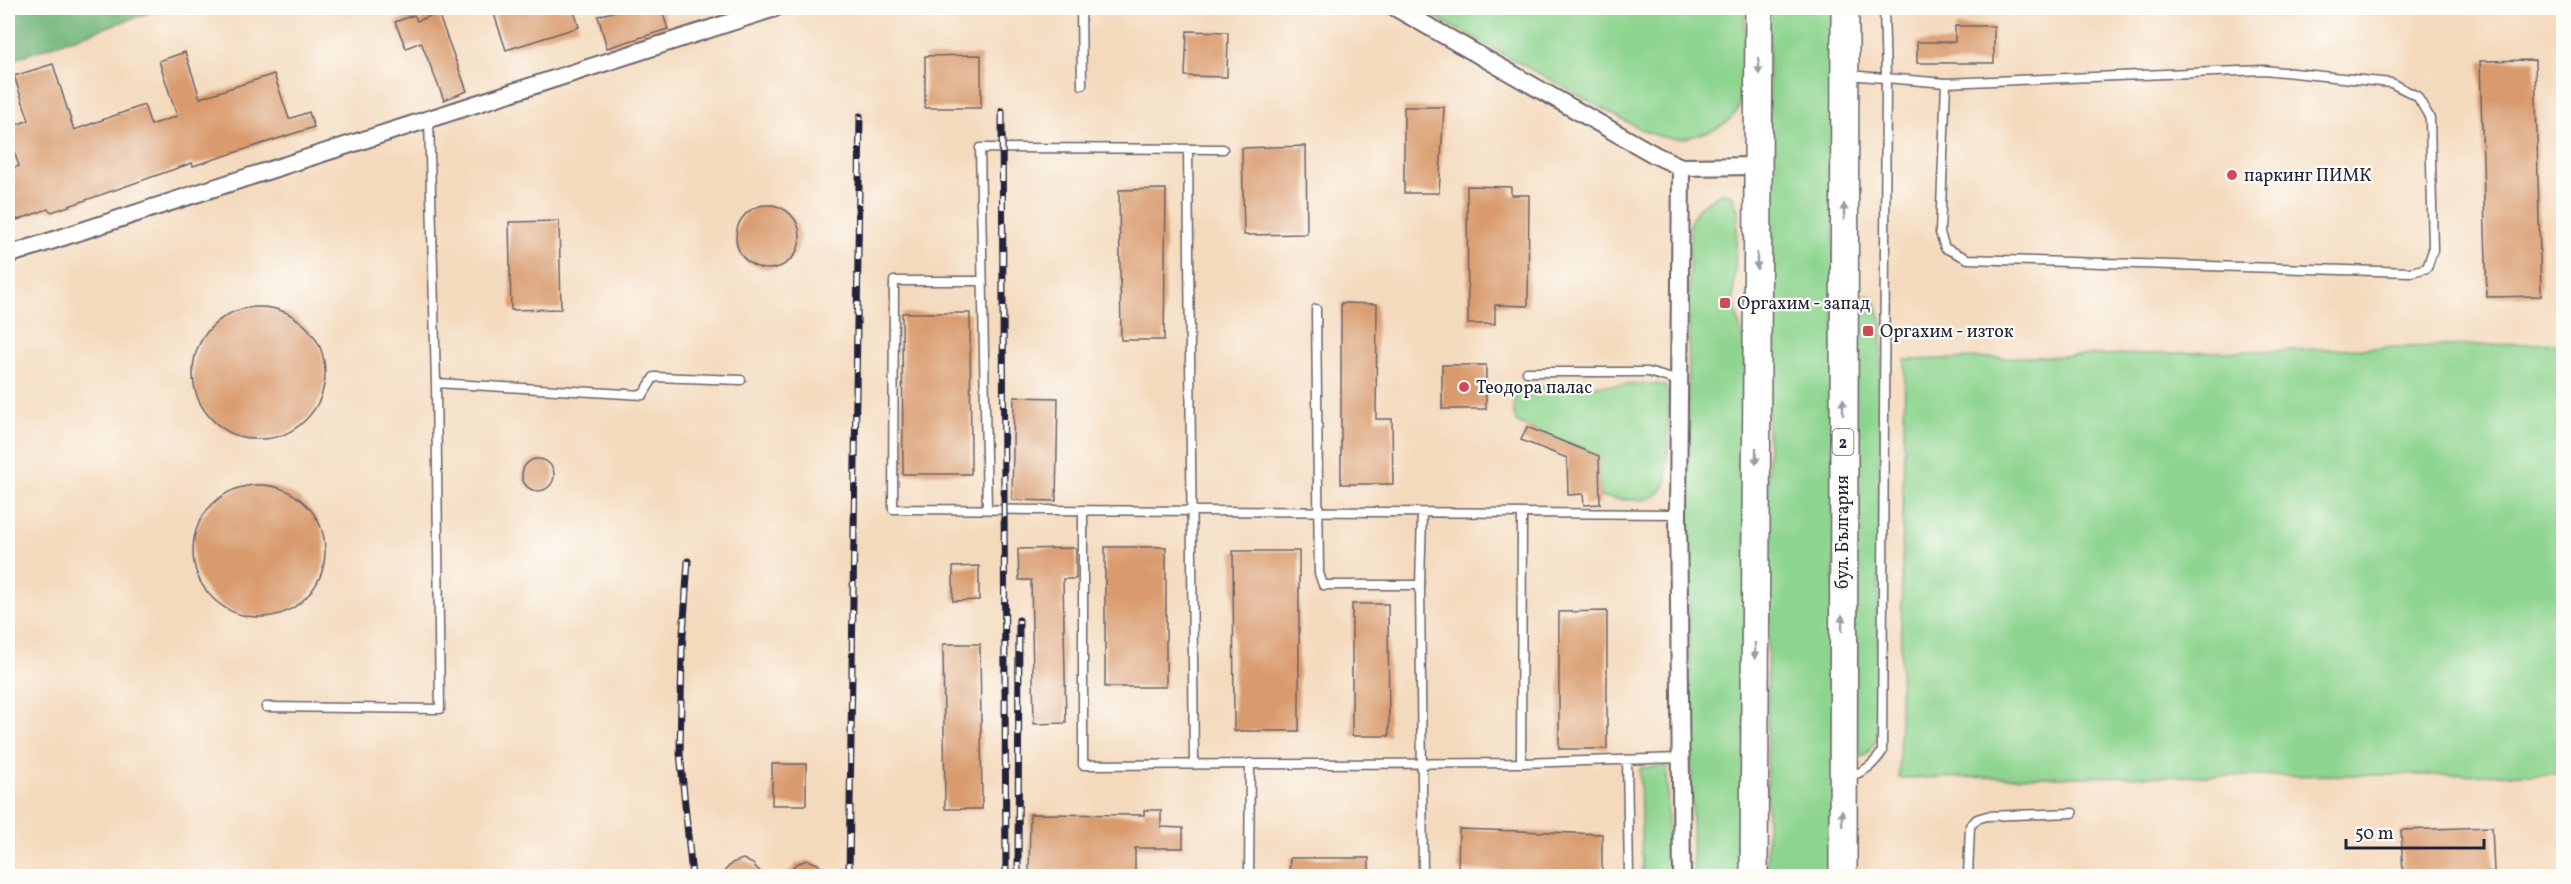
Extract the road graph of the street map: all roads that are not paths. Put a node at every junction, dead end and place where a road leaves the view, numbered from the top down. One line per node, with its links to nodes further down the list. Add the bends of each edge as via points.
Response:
1 (775, 8): 11 (street)
2 (1081, 8): 10 (lane)
3 (1396, 8): 15 (street)
4 (1759, 8): 14 (highway, one-way to 14)
5 (1845, 8): 7 (highway, бул. България / 2)
6 (1884, 8): 8 (lane)
7 (1845, 75): 8 (lane); 38 (highway, бул. България / 2, one-way to 7)
8 (1886, 78): 9 (lane); 38 (lane, via 1882,752 1873,765 1858,774)
9 (1946, 83): 9 (lane, via 1940,233 1945,248 1968,259 2411,272 2427,268 2433,250 2430,118 2417,96 2391,83 2264,70)
10 (1082, 85)
11 (429, 117): 16 (street); 22 (lane)
12 (1188, 149): 13 (lane); 17 (lane, via 980,148); 25 (lane)
13 (1223, 149)
14 (1758, 166): 15 (street); 44 (highway, one-way to 44)
15 (1681, 167): 21 (street)
16 (8, 255)
17 (982, 281): 23 (lane); 23 (lane, via 894,281 893,509)
18 (1316, 309): 26 (lane)
19 (1527, 372): 21 (lane, via 1648,372)
20 (741, 380): 22 (lane, via 654,378 643,395)
21 (1679, 381): 29 (street)
22 (436, 382): 31 (lane, via 440,709)
23 (987, 509): 24 (lane)
24 (1083, 510): 25 (lane); 37 (lane, via 1083,765)
25 (1192, 511): 26 (lane); 37 (lane)
26 (1318, 513): 27 (lane); 30 (lane, via 1318,573 1323,585)
27 (1422, 513): 28 (lane); 30 (lane)
28 (1522, 514): 29 (lane); 36 (lane)
29 (1678, 514): 32 (street)
30 (1420, 585): 35 (lane)
31 (266, 707)
32 (1681, 758): 33 (lane); 43 (street)
33 (1626, 760): 36 (lane); 42 (lane)
34 (1250, 763): 35 (lane); 37 (lane); 40 (lane)
35 (1421, 763): 36 (lane); 41 (lane)
36 (1521, 763)
37 (1194, 764)
38 (1841, 777): 45 (highway, бул. България / 2, one-way to 38)
39 (2073, 813): 46 (lane, via 1977,819 1970,826)
40 (1249, 876)
41 (1423, 876)
42 (1629, 876)
43 (1682, 876)
44 (1754, 876)
45 (1843, 876)
46 (1968, 876)

